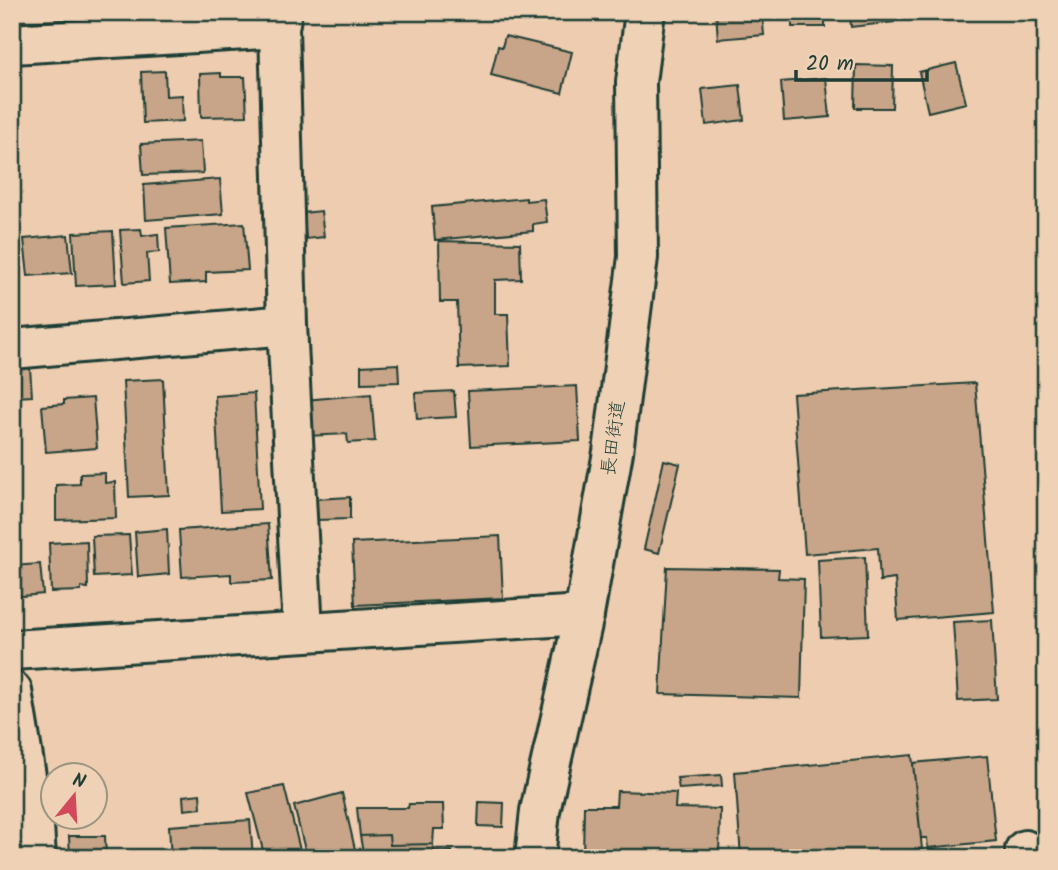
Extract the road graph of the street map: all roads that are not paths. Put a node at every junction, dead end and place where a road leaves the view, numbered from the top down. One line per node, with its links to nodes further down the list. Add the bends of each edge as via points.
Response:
1 (645, 12): 6 (street, 長田街道, via 636,82 638,257 613,452)
2 (281, 20): 3 (street); 4 (street)
3 (12, 44)
4 (287, 325): 5 (street); 7 (street)
5 (12, 349)
6 (584, 615): 7 (street); 11 (street, 長田街道, via 540,811)
7 (303, 631): 8 (street)
8 (12, 650)
9 (12, 691): 10 (street)
10 (36, 858)
11 (535, 858)

